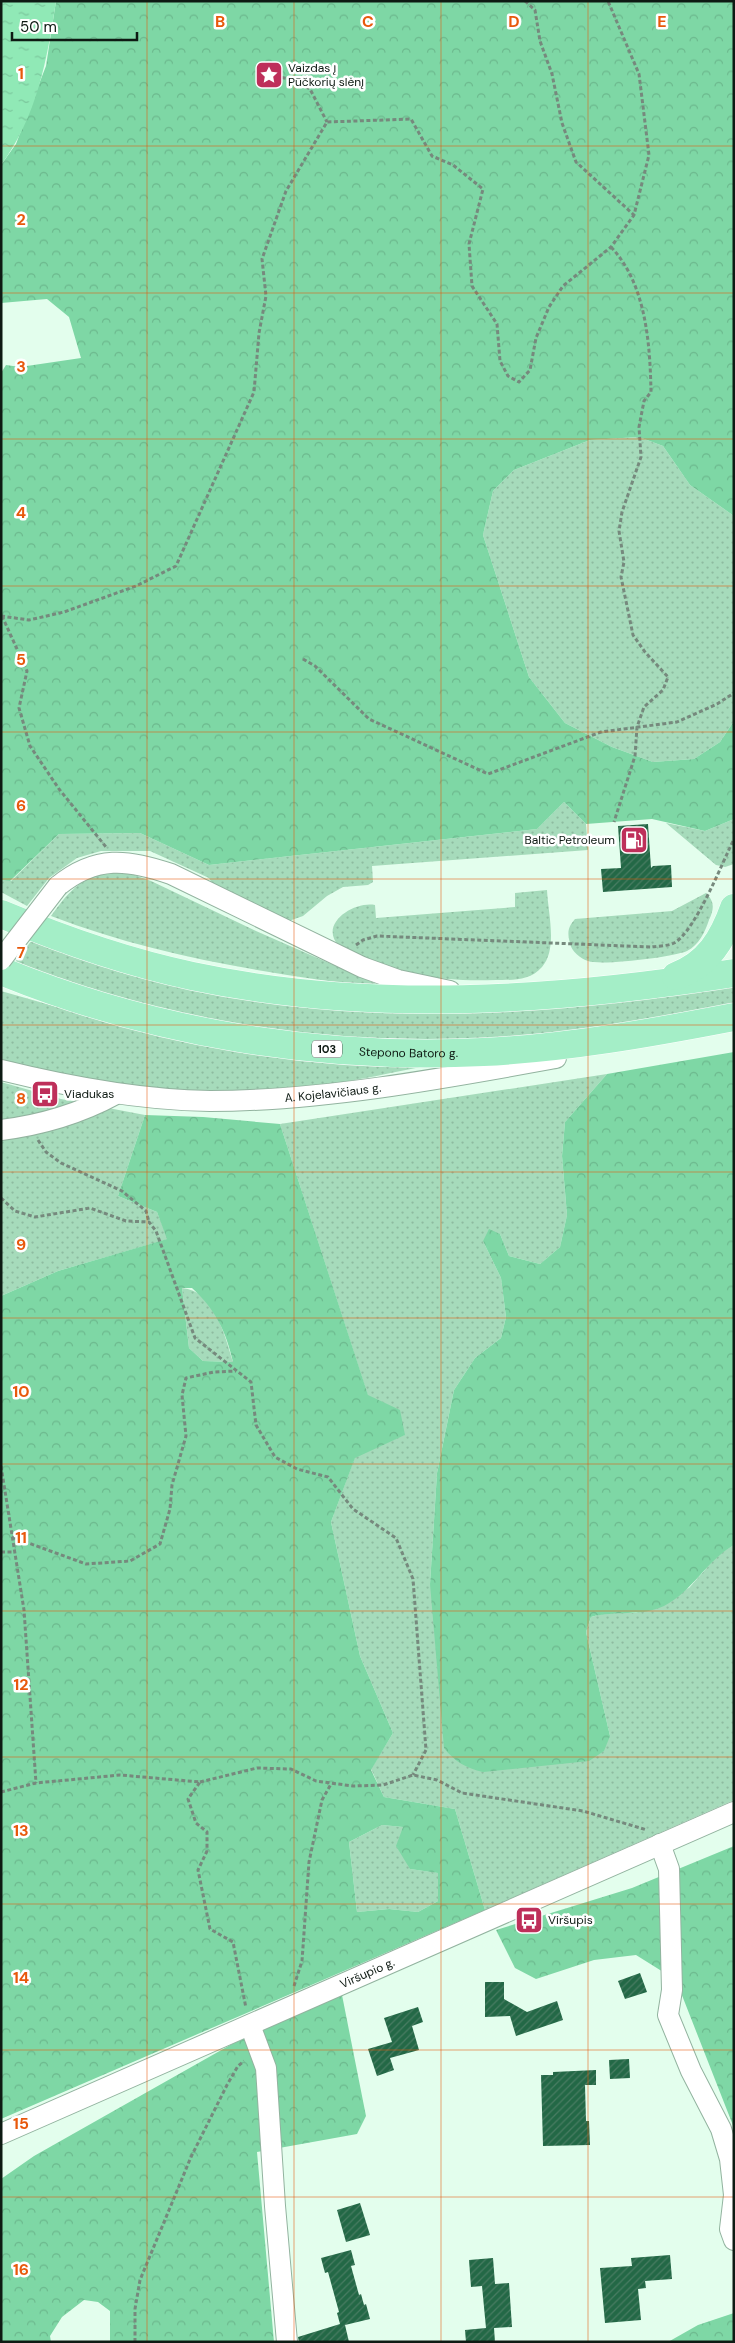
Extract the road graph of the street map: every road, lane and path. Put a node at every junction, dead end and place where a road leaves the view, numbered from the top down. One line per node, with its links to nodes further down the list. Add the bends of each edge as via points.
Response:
1 (525, 1): 5 (path, via 535,10 562,123 576,162)
2 (608, 1): 5 (path, via 639,74 649,155)
3 (269, 75): 4 (path, via 294,80 310,88)
4 (327, 122): 6 (path, via 411,119 432,156 453,165 483,189 469,244 472,286 497,324 500,361 508,376 519,382 530,370 536,338 563,286); 7 (path, via 286,191 262,259 266,296 254,392 176,566 136,586 64,612 29,620)
5 (634, 215): 6 (path)
6 (611, 247): 10 (path, via 624,260 638,289 650,353 651,392 644,401 639,427 641,457 622,512 619,531 624,562 621,577 634,635 668,677 663,690 644,707)
7 (2, 616): 13 (path, via 27,671 19,708 30,746 59,789)
8 (303, 659): 10 (path, via 315,666 369,719 488,774 601,732)
9 (734, 693): 10 (path, via 677,722)
10 (638, 727): 11 (path, via 635,756)
11 (614, 822)
12 (734, 839): 17 (path, via 695,919 684,936 672,944 651,947 377,936 354,947)
13 (119, 862): 16 (street, bridge, via 85,869 58,886); 17 (street, via 140,864 171,874)
14 (734, 908): 20 (main road, via 718,945 709,956 679,975)
15 (1, 914): 21 (main road, via 121,958 191,976 254,987 307,995 370,999)
16 (1, 960)
17 (346, 960): 21 (street, via 398,980)
18 (1, 971): 23 (main road, Stepono Batoro g. / 103, via 40,987 174,1026 248,1040 330,1049 422,1054 484,1052)
19 (734, 973): 20 (main road)
20 (652, 986): 21 (main road)
21 (489, 999)
22 (734, 1017): 23 (main road, Stepono Batoro g. / 103)
23 (662, 1031): 25 (street, A. Kojelavičiaus g., via 568,1055 338,1091 211,1101)
24 (1, 1070): 25 (street, A. Kojelavičiaus g.)
25 (116, 1094): 26 (street, via 95,1106)
26 (30, 1126): 27 (street); 29 (path, via 46,1152 61,1163 122,1192 146,1211)
27 (1, 1130)
28 (1, 1198): 29 (path, via 15,1211 35,1217 90,1208 126,1221)
29 (149, 1222): 30 (path, via 156,1232 195,1338)
30 (236, 1371): 32 (path, via 186,1378 182,1396 186,1436 160,1544 130,1561 86,1564); 35 (path, via 251,1382 256,1425 275,1457 297,1469 328,1477 353,1509 396,1538 413,1579 426,1750)
31 (1, 1466): 32 (path)
32 (12, 1537): 34 (path)
33 (1, 1552): 34 (path)
34 (15, 1552): 37 (path, via 24,1610)
35 (413, 1775): 38 (path, via 383,1785); 41 (path, via 437,1780 462,1793 583,1812 647,1830)
36 (200, 1782): 37 (path, via 120,1775); 38 (path, via 257,1768 291,1769); 43 (path, via 188,1799 196,1823 207,1832 207,1851 198,1870 208,1920 210,1929 233,1942)
37 (36, 1783): 39 (path)
38 (331, 1784): 42 (path, via 322,1800 309,1862 302,1961 294,1982)
39 (1, 1792)
40 (734, 1812): 41 (street, Viršupio g.)
41 (660, 1844): 42 (street, Viršupio g.); 46 (street, via 669,1869 672,1990 668,2015 691,2071 721,2129 730,2159 734,2195 730,2229)
42 (292, 2007): 43 (street, Viršupio g.)
43 (250, 2025): 44 (street); 45 (street, Viršupio g.)
44 (261, 2054): 47 (path, via 238,2066 191,2157 140,2280 135,2309); 48 (street, via 266,2068)
45 (1, 2134)
46 (734, 2240)
47 (135, 2342)
48 (287, 2342)

